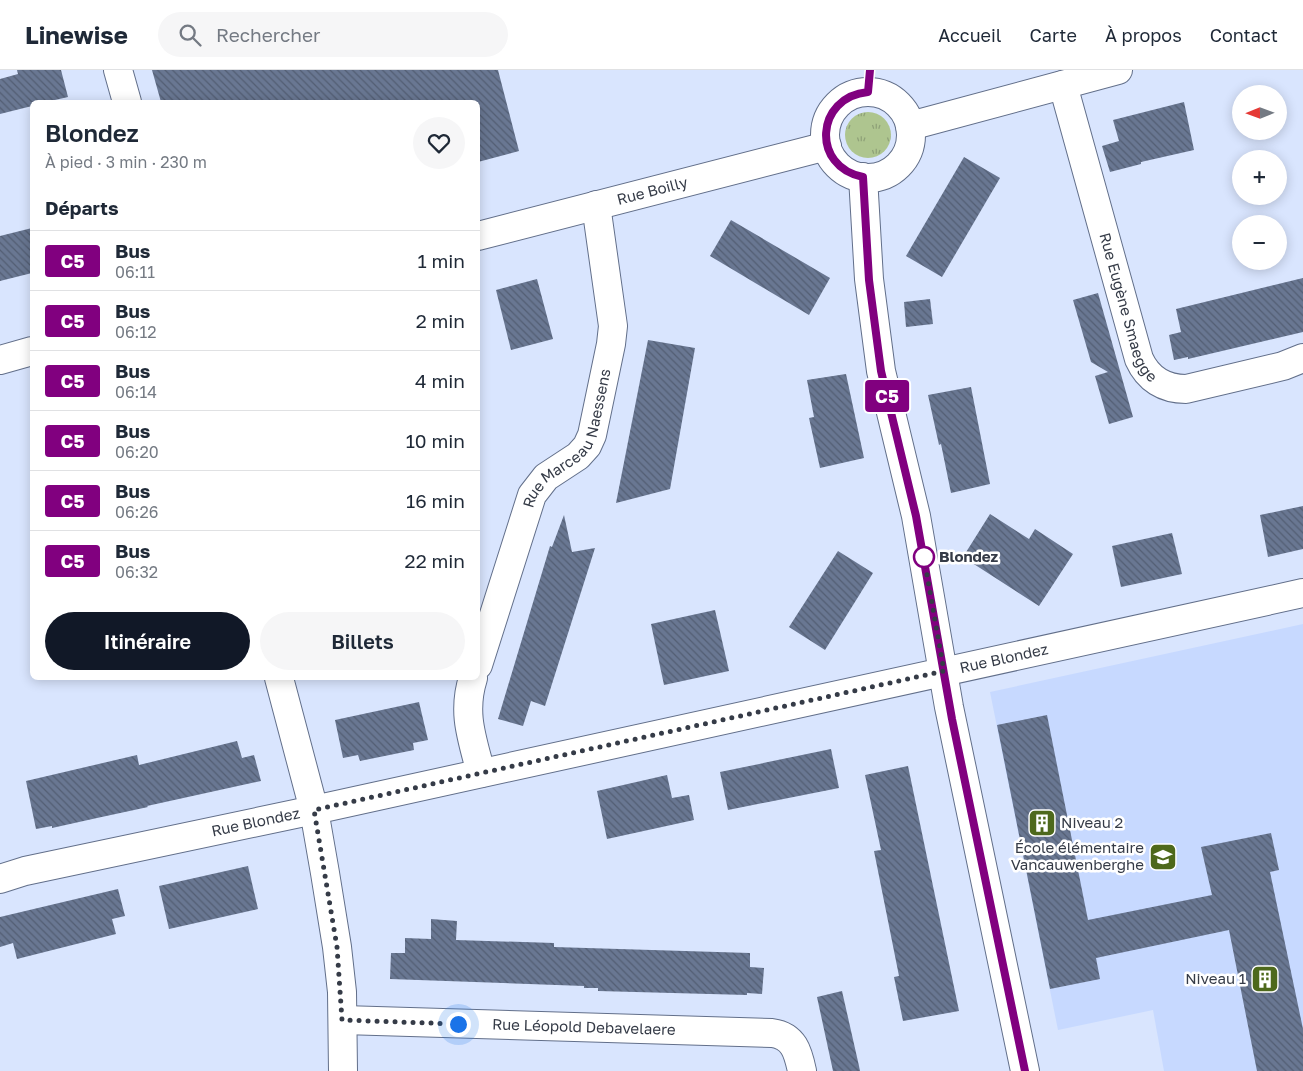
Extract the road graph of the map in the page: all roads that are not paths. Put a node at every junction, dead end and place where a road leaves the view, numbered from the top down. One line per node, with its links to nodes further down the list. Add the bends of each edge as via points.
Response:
1 (118, 70): 5 (street)
2 (1118, 70): 4 (street)
3 (869, 81): 6 (street, via 895,101 905,112); 7 (street, via 831,113 826,127)
4 (1063, 85): 6 (street); 12 (street, Rue Eugène Smaegge, via 1139,359 1146,372 1164,386 1186,389 1283,366)
5 (126, 100)
6 (910, 126): 8 (street, via 910,146 900,164 883,175)
7 (827, 146): 8 (street, via 840,167); 9 (street, Rue Boilly)
8 (863, 177): 16 (street, via 869,280 881,371 916,516)
9 (596, 205): 10 (street, Rue Boilly); 15 (street, Rue Marceau Naessens, via 613,326 594,430 578,456 546,477 532,494)
10 (480, 235)
11 (30, 352): 13 (street)
12 (1303, 358)
13 (0, 360)
14 (1303, 593): 16 (street, Rue Blondez)
15 (480, 659)
16 (944, 671): 19 (street, Rue Blondez); 25 (street)
17 (280, 680): 20 (street)
18 (472, 680): 19 (street, via 469,691 469,725)
19 (481, 772): 20 (street, Rue Blondez)
20 (314, 810): 21 (street, Rue Blondez); 22 (street, via 337,947)
21 (0, 878)
22 (342, 1020): 23 (street); 24 (street, Rue Léopold Debavelaere, via 772,1033 791,1042)
23 (343, 1071)
24 (802, 1071)
25 (1025, 1071)

